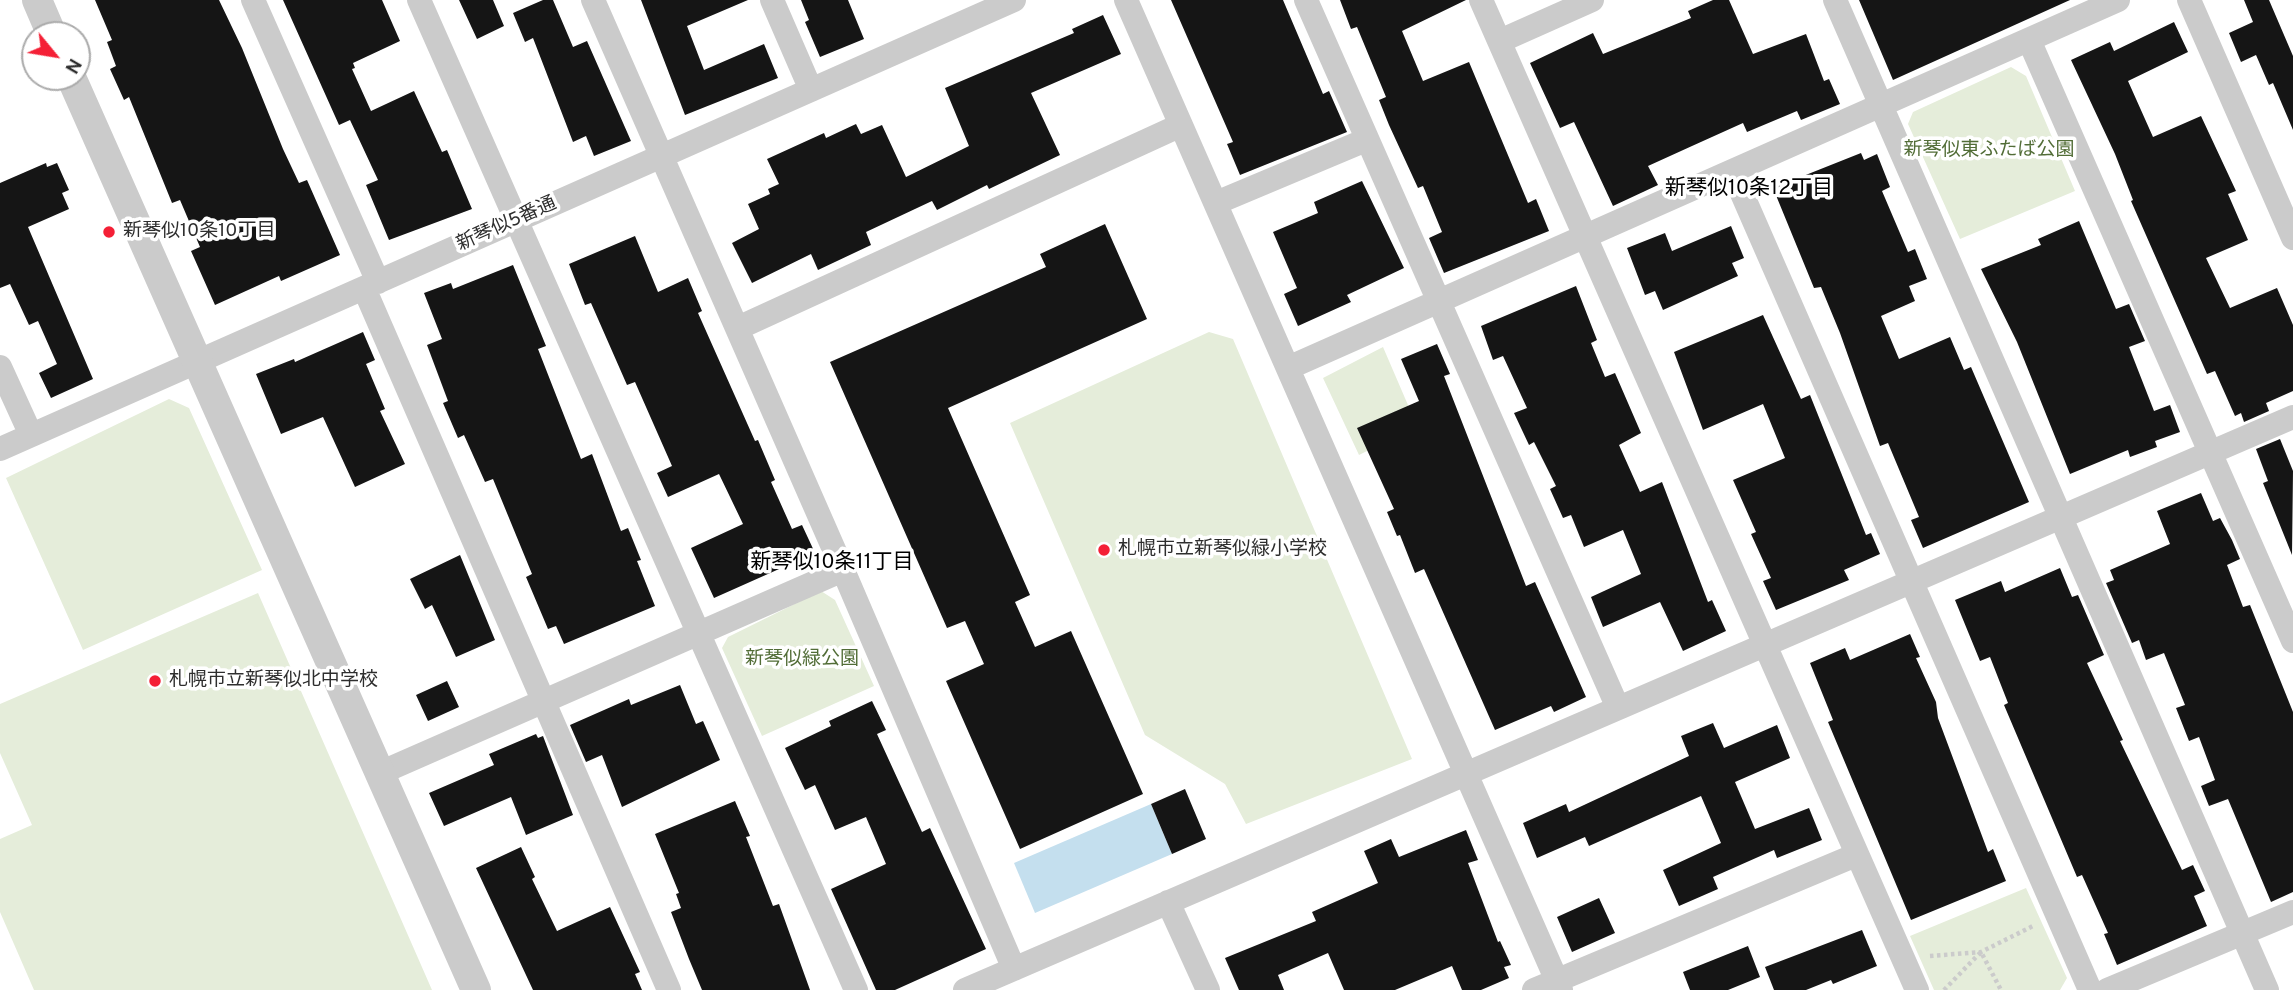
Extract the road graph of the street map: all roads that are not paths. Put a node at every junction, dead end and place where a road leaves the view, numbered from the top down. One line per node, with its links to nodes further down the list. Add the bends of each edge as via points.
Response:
1 (37, 0): 14 (street)
2 (253, 0): 28 (street)
3 (419, 0): 25 (street)
4 (593, 0): 22 (street)
5 (772, 0): 17 (street)
6 (1014, 0): 17 (street, 新琴似5番通)
7 (1126, 0): 20 (street)
8 (1306, 0): 21 (street)
9 (1481, 0): 16 (street)
10 (1592, 0): 16 (street)
11 (1835, 0): 19 (street)
12 (2118, 0): 15 (street)
13 (2189, 0): 27 (street)
14 (46, 21)
15 (2029, 40): 19 (street); 37 (street)
16 (1500, 41): 26 (street)
17 (811, 90): 22 (street, 新琴似5番通)
18 (77, 91): 31 (street)
19 (1881, 107): 23 (street); 38 (street)
20 (1181, 125): 24 (street); 30 (street)
21 (1366, 140): 24 (street); 29 (street)
22 (661, 157): 25 (street, 新琴似5番通); 30 (street)
23 (1733, 173): 26 (street); 40 (street)
24 (1216, 203): 33 (street)
25 (516, 220): 28 (street, 新琴似5番通); 41 (street)
26 (1584, 235): 29 (street); 43 (street)
27 (2293, 237)
28 (371, 285): 31 (street, 新琴似5番通); 44 (street)
29 (1437, 302): 33 (street); 45 (street)
30 (738, 328): 39 (street)
31 (198, 362): 35 (street, 新琴似5番通); 46 (street)
32 (0, 367): 35 (street)
33 (1288, 368): 47 (street)
34 (2293, 417): 37 (street)
35 (31, 435): 36 (street, 新琴似5番通)
36 (0, 449)
37 (2209, 454): 38 (street); 42 (street)
38 (2060, 518): 40 (street); 51 (street)
39 (843, 570): 41 (street); 52 (street)
40 (1913, 581): 43 (street); 61 (street)
41 (697, 633): 44 (street); 56 (street)
42 (2293, 641)
43 (1764, 645): 45 (street); 48 (street)
44 (545, 699): 46 (street); 55 (street)
45 (1618, 708): 47 (street)
46 (380, 773): 54 (street)
47 (1466, 774): 49 (street); 53 (street)
48 (1856, 855): 53 (street); 60 (street)
49 (1168, 902): 52 (street); 58 (street)
50 (2293, 912): 51 (street)
51 (2243, 933): 62 (street); 63 (street)
52 (1014, 969): 57 (street)
53 (1559, 985): 59 (street)
54 (476, 990)
55 (669, 990)
56 (856, 990)
57 (965, 990)
58 (1208, 990)
59 (1534, 990)
60 (1916, 990)
61 (2090, 990)
62 (2107, 990)
63 (2267, 990)

